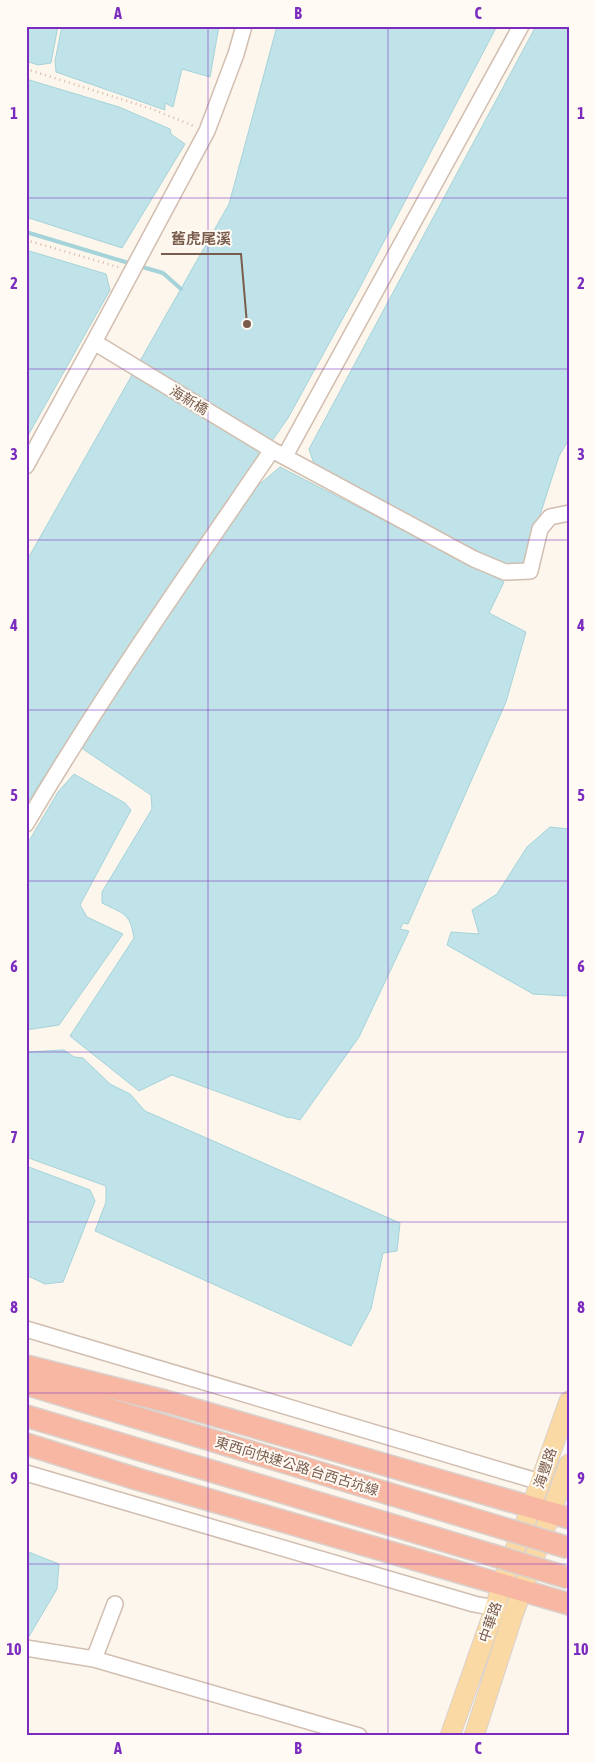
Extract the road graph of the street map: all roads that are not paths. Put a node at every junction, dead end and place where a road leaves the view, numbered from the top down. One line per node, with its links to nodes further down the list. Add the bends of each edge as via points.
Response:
1 (244, 26): 3 (street, via 207,131)
2 (521, 26): 4 (street)
3 (94, 342): 4 (street, 海新橋); 5 (street)
4 (278, 453): 6 (street, 海新橋, via 474,560 506,572 530,571 540,529 550,518); 7 (street, via 135,650)
5 (26, 466)
6 (569, 513)
7 (26, 824)
8 (26, 1328): 16 (street)
9 (26, 1366): 17 (highway, via 165,1401)
10 (26, 1384): 18 (highway, 東西向快速公路 台西古坑線, bridge)
11 (569, 1401): 16 (main road, 海豐路)
12 (26, 1416): 19 (highway, 東西向快速公路 台西古坑線, bridge)
13 (26, 1444): 20 (highway)
14 (569, 1464): 17 (main road, 海豐路)
15 (26, 1473): 24 (street)
16 (540, 1482): 17 (main road, 海豐路)
17 (550, 1513): 20 (main road, 中華路); 21 (main road, 中華路)
18 (569, 1548)
19 (569, 1578)
20 (502, 1584): 21 (highway); 24 (main road, 中華路)
21 (523, 1590): 23 (highway); 29 (main road, 中華路)
22 (115, 1604): 26 (street)
23 (569, 1604)
24 (495, 1608): 28 (main road, 中華路)
25 (26, 1648): 26 (street)
26 (94, 1659): 27 (street)
27 (359, 1736)
28 (450, 1736)
29 (474, 1736)

